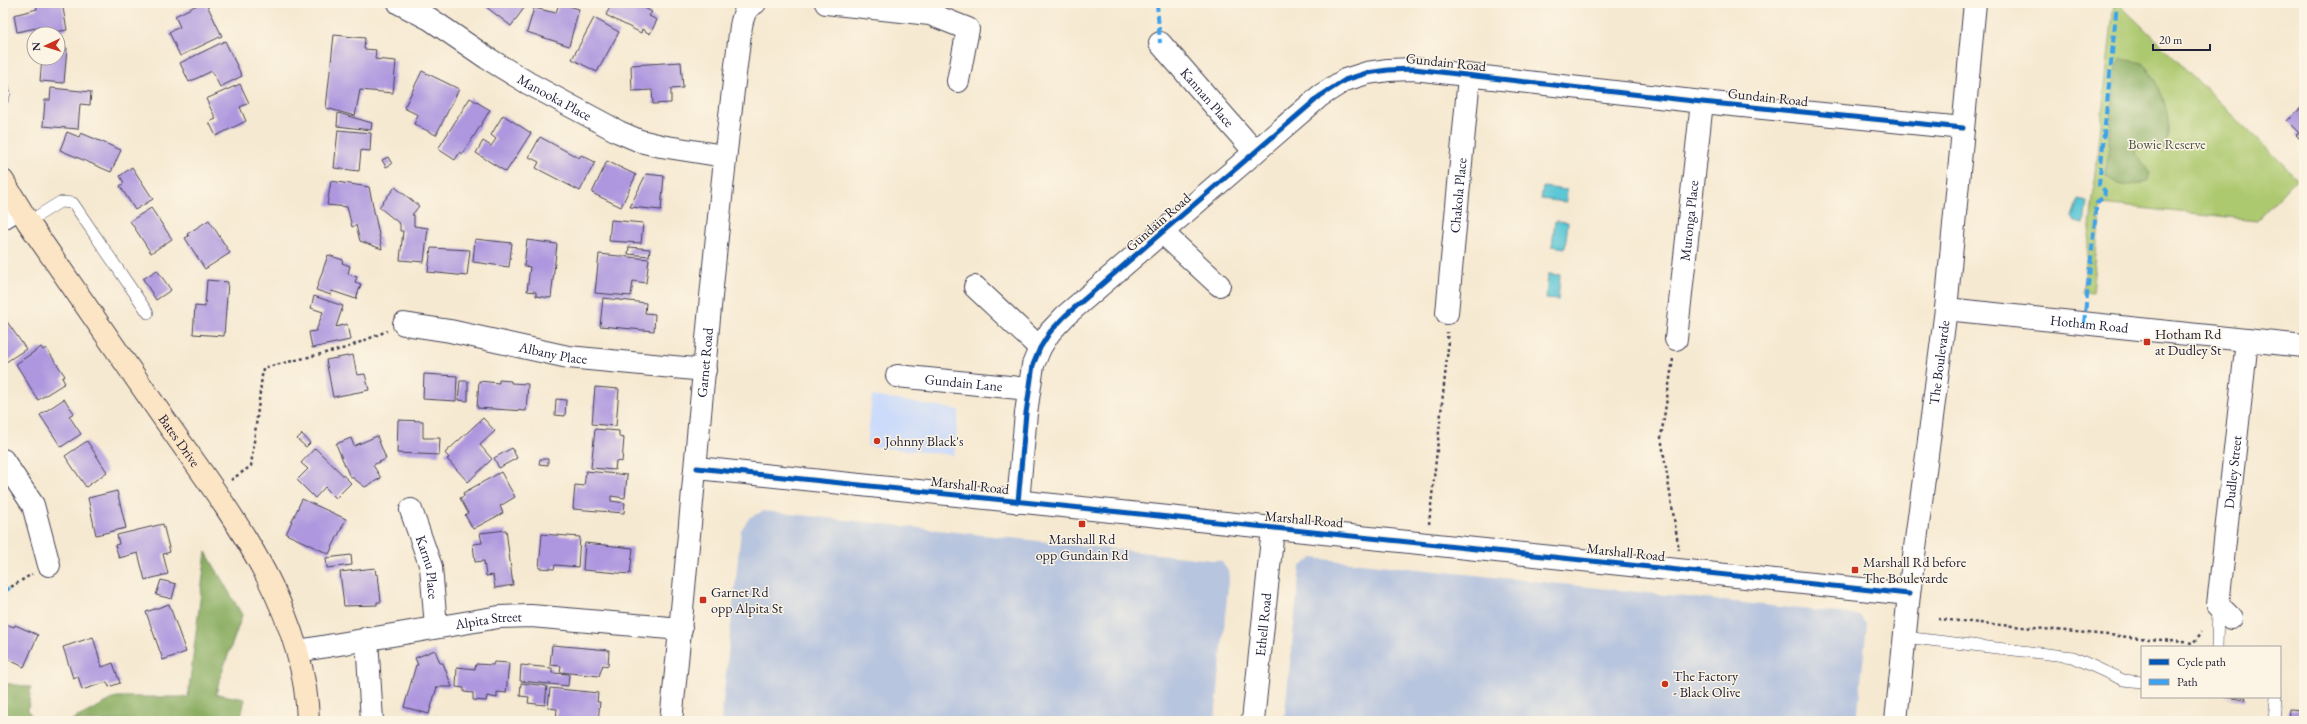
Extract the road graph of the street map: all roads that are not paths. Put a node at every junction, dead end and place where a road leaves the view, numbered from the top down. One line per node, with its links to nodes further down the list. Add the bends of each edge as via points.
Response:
1 (399, 3): 13 (street, Manooka Place, via 430,19 528,83 619,132 661,146)
2 (826, 3): 7 (street, via 930,14 968,29)
3 (1975, 3): 11 (street, The Boulevarde)
4 (752, 5): 13 (street, Garnet Road, via 744,14 741,26)
5 (1160, 43): 12 (street, Kannan Place)
6 (1469, 77): 10 (street, Gundain Road); 12 (street, Gundain Road, via 1414,69 1388,70 1345,80 1320,96); 21 (street, Chakola Place)
7 (958, 81)
8 (3, 85): 9 (lane)
9 (3, 99)
10 (1702, 102): 11 (street, Gundain Road); 23 (street, Muronga Place)
11 (1963, 128): 19 (street, The Boulevarde)
12 (1255, 152): 16 (street, Gundain Road)
13 (724, 156): 27 (street, Garnet Road)
14 (3, 181): 15 (main road, Bates Drive)
15 (17, 216): 20 (lane, via 60,202 72,202); 43 (main road, Bates Drive, via 214,491 259,561)
16 (1164, 234): 17 (street); 26 (street, Gundain Road, via 1065,316)
17 (1219, 285)
18 (975, 287): 26 (street)
19 (1946, 309): 24 (street, Hotham Road); 36 (street, The Boulevarde)
20 (148, 313)
21 (1447, 313)
22 (404, 324): 27 (street, Albany Place, via 450,331 568,357)
23 (1676, 339)
24 (2247, 340): 25 (street, Hotham Road); 37 (street, Dudley Street)
25 (2304, 346)
26 (1040, 348): 29 (street, Gundain Road)
27 (705, 370): 31 (street, Garnet Road)
28 (897, 376): 29 (street, Gundain Lane)
29 (1029, 389): 32 (street, Gundain Road)
30 (3, 460): 35 (street, via 33,505)
31 (697, 468): 32 (street, Marshall Road); 39 (street, Garnet Road)
32 (1018, 502): 34 (street, Marshall Road)
33 (411, 510): 38 (street, Karnu Place, via 431,567)
34 (1273, 529): 36 (street, Marshall Road); 49 (street, Ethell Road)
35 (49, 565)
36 (1909, 594): 40 (street, The Boulevarde)
37 (2221, 613): 42 (lane)
38 (436, 627): 39 (street, Alpita Street, via 513,616); 41 (street, Alpita Street)
39 (681, 628): 48 (street, Garnet Road)
40 (1904, 637): 44 (lane, via 2073,657 2123,680); 50 (street, The Boulevarde)
41 (367, 638): 43 (street, Alpita Street); 47 (street)
42 (2217, 646)
43 (298, 651): 46 (main road, Bates Drive)
44 (2141, 682)
45 (2276, 698): 51 (lane)
46 (308, 721)
47 (372, 721)
48 (671, 721)
49 (1253, 721)
50 (1896, 721)
51 (2274, 721)

